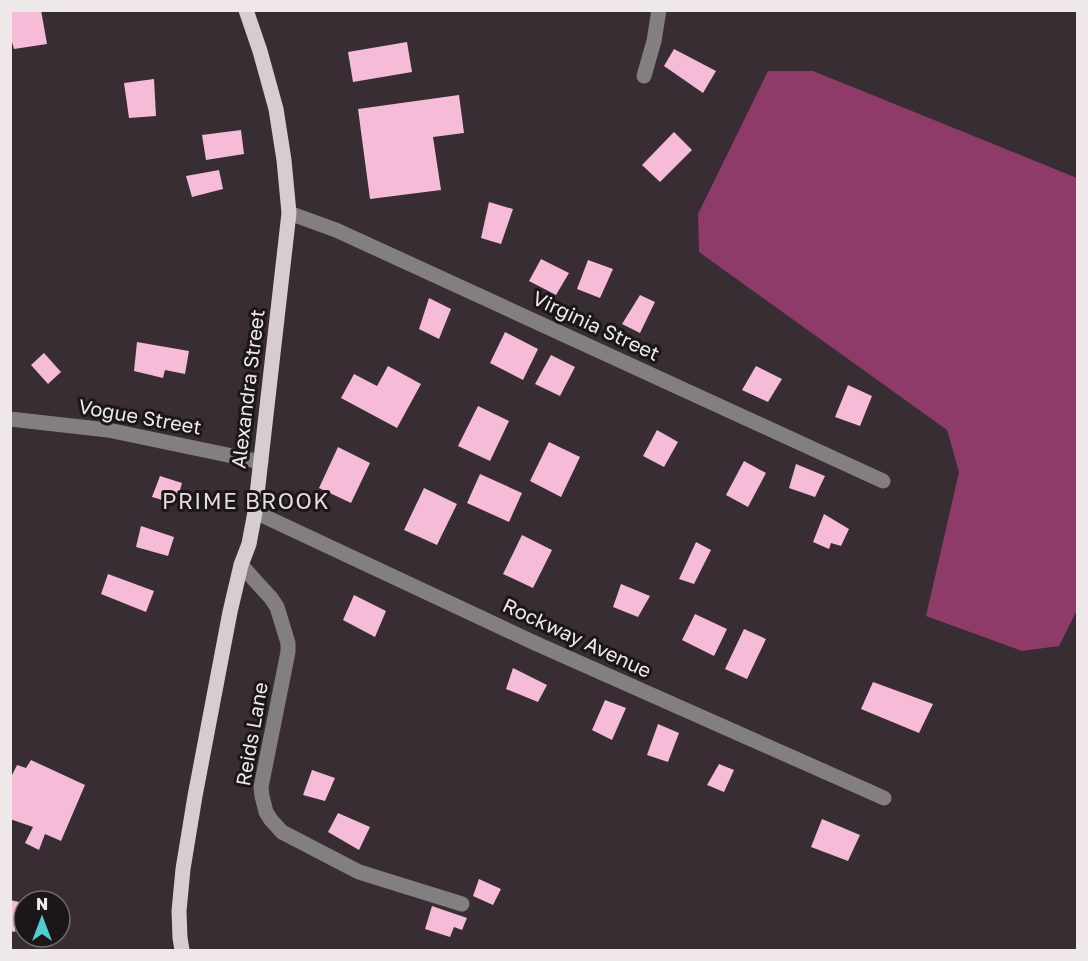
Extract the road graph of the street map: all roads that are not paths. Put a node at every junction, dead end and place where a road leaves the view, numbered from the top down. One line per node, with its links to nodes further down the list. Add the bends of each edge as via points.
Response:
1 (246, 10): 4 (main road, Alexandra Street, via 276,109)
2 (659, 10): 3 (street)
3 (644, 76)
4 (289, 213): 6 (main road, Alexandra Street); 7 (street, Virginia Street, via 336,230)
5 (10, 419): 6 (street, Vogue Street, via 108,430)
6 (261, 462): 8 (main road, Alexandra Street)
7 (884, 481)
8 (255, 512): 9 (main road, Alexandra Street); 10 (street, Rockway Avenue, via 537,644)
9 (241, 565): 11 (street, Reids Lane, via 277,607 288,643 261,787 263,804 271,820 282,832 358,872); 12 (main road, Alexandra Street, via 182,880)
10 (884, 798)
11 (462, 904)
12 (182, 951)

